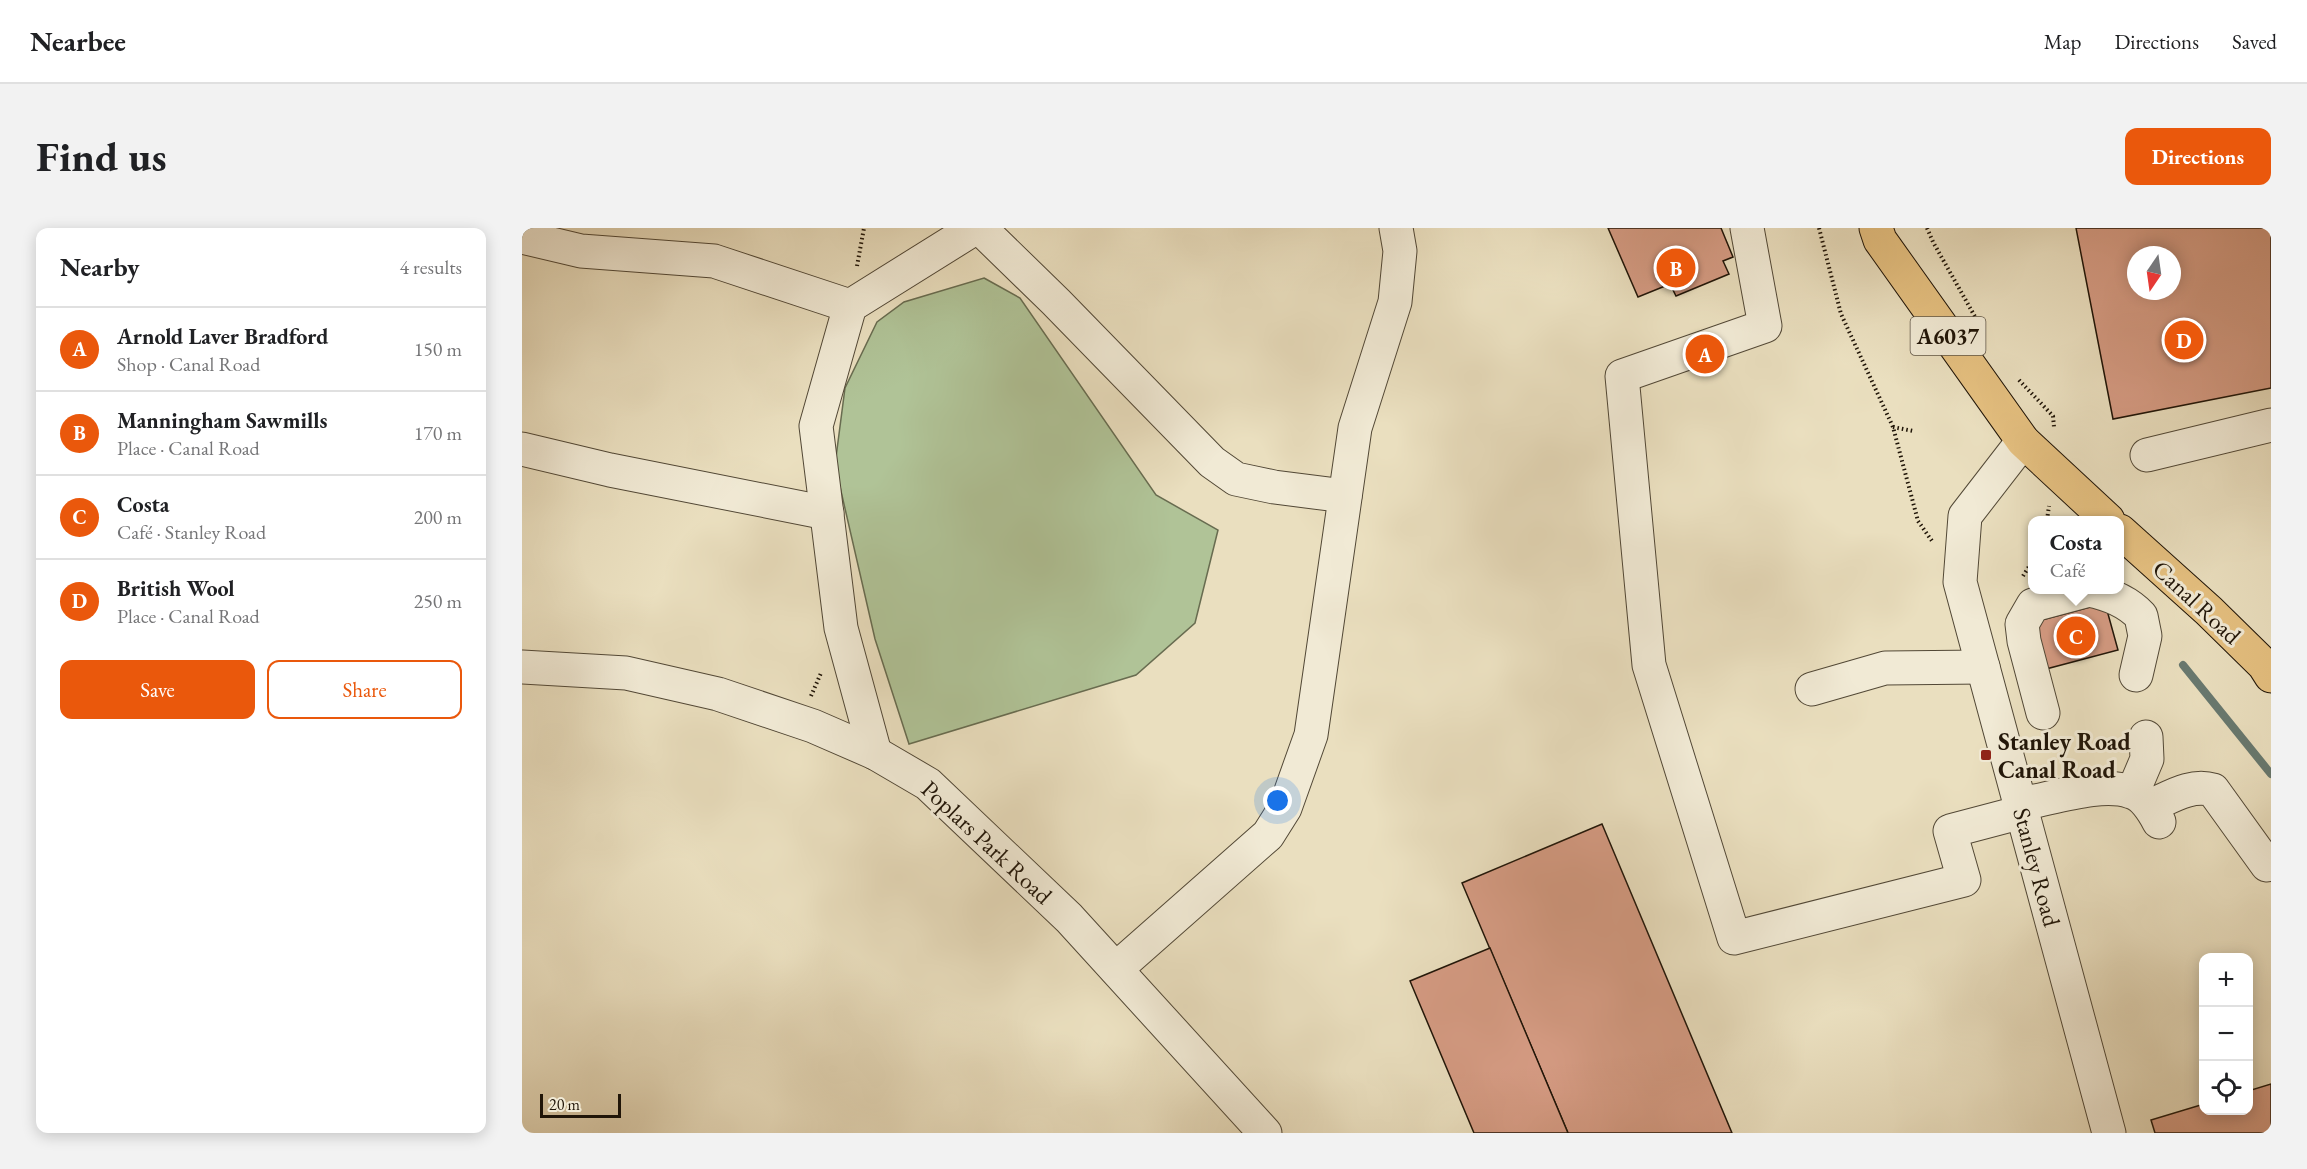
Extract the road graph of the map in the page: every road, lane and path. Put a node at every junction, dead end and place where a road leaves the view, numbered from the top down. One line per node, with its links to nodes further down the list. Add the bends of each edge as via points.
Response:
1 (975, 228): 9 (street)
2 (980, 228): 19 (street, via 1212,462 1236,479)
3 (1396, 228): 19 (street, via 1400,251 1395,302 1355,428)
4 (1747, 228): 35 (street, via 1765,326 1622,376 1649,665 1734,938 1964,879 1950,831)
5 (1818, 228): 14 (path, via 1841,314)
6 (1876, 228): 16 (main road, A6037, via 1880,240)
7 (1927, 228): 10 (path)
8 (522, 237): 9 (street, via 581,251 714,261)
9 (850, 306): 20 (street, via 816,426)
10 (1979, 323)
11 (2016, 377): 12 (path)
12 (2054, 416)
13 (2271, 425): 18 (street)
14 (1893, 427): 15 (path); 22 (path)
15 (1913, 431)
16 (2023, 441): 21 (main road, A6037); 27 (street, Stanley Road, via 1965,516 1960,582)
17 (522, 449): 20 (street)
18 (2147, 454)
19 (1346, 496): 37 (street, via 1311,735 1285,808 1268,835)
20 (827, 513): 33 (street, via 842,628)
21 (2104, 516)
22 (1918, 521)
23 (2124, 535): 28 (main road, Canal Road)
24 (2074, 594): 31 (street, via 2033,605 2022,624)
25 (2107, 594): 29 (street, via 2141,616 2145,636)
26 (522, 667): 33 (street, Poplars Park Road, via 626,673 718,694 813,726)
27 (1983, 667): 30 (street, via 1885,668); 35 (street, Stanley Road)
28 (2269, 668)
29 (2136, 675)
30 (1812, 688)
31 (2043, 713)
32 (2146, 737): 34 (street)
33 (875, 753): 37 (street, Poplars Park Road, via 928,784 1069,918)
34 (2147, 807): 35 (street, via 2119,789 2098,789); 36 (street, via 2190,789 2213,790)
35 (2021, 808): 39 (street, Stanley Road)
36 (2267, 865)
37 (1116, 969): 38 (street, Poplars Park Road)
38 (1265, 1133)
39 (2109, 1133)

